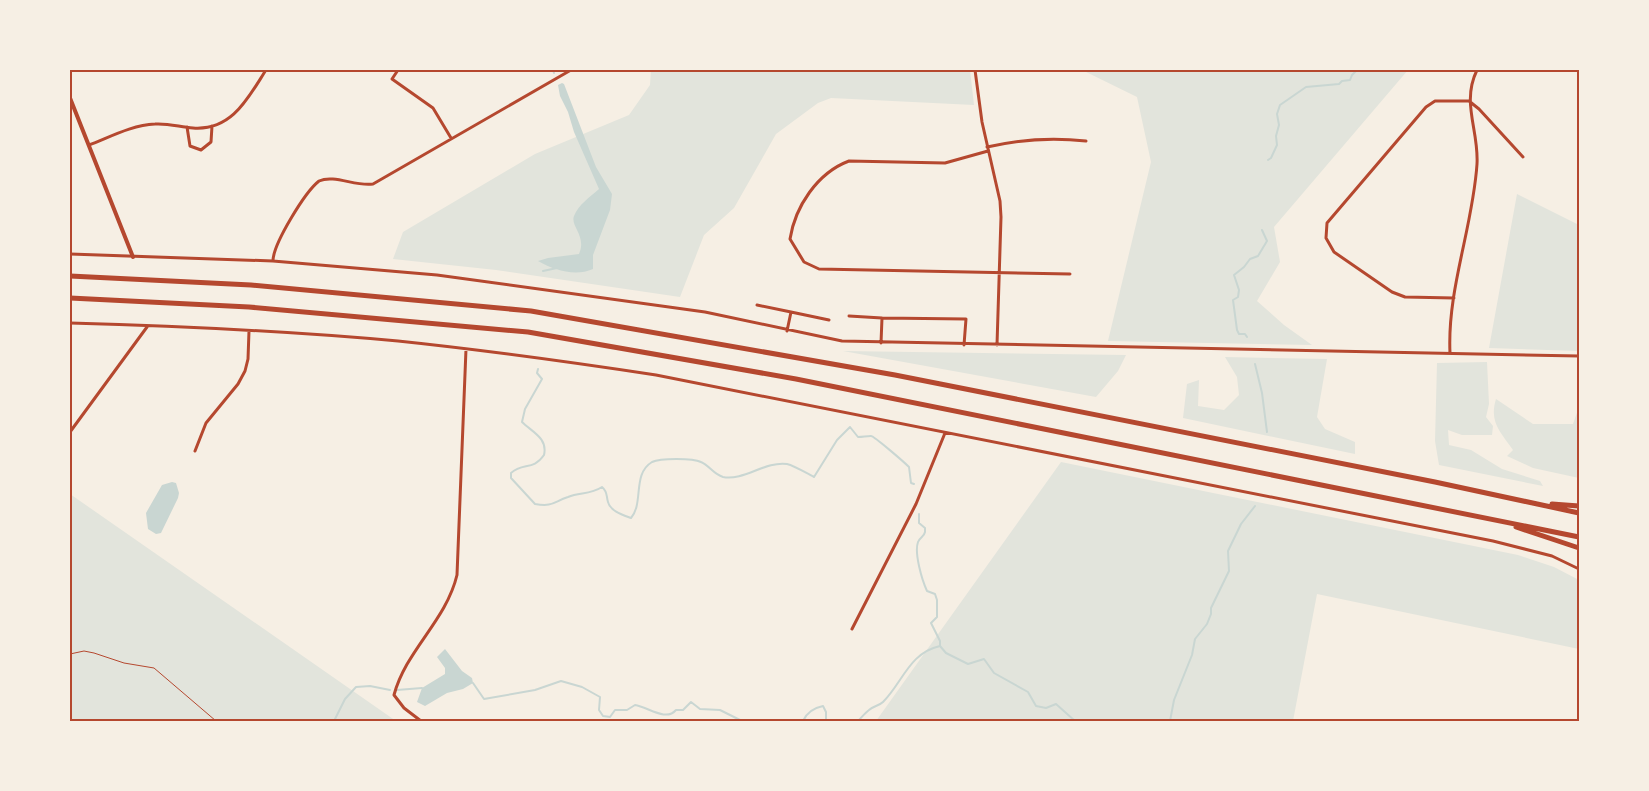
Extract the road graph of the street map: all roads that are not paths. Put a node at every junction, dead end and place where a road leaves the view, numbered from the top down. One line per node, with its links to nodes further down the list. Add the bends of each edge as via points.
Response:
1 (266, 70): 8 (street, via 245,105 231,117)
2 (398, 70): 10 (street, via 392,79 433,108)
3 (571, 70): 10 (street)
4 (975, 70): 13 (street)
5 (1477, 70): 7 (street)
6 (70, 98): 12 (street)
7 (1469, 102): 14 (street); 22 (street, via 1477,168); 22 (street, via 1435,102 1426,107 1331,217 1326,231 1328,246 1334,252 1392,292 1405,297)
8 (212, 126): 9 (street); 9 (street, via 211,142 201,150 190,146)
9 (187, 127): 12 (street, via 152,124)
10 (452, 138): 17 (street, via 373,184 319,181 280,236 273,253)
11 (1086, 141): 13 (street, via 1036,138)
12 (89, 145): 16 (street)
13 (987, 149): 18 (street, via 1000,201); 18 (street, via 945,164 849,161 826,172 796,215 790,239 798,256 819,269)
14 (1523, 157)
15 (70, 254): 16 (street)
16 (134, 257): 17 (street)
17 (274, 261): 30 (street, via 512,284 705,312)
18 (1000, 272): 19 (street); 34 (street)
19 (1070, 274)
20 (70, 276): 41 (highway, via 251,285 531,311 896,375)
21 (70, 298): 44 (highway, via 249,306 528,332 796,379)
22 (1454, 298): 36 (street)
23 (757, 305): 24 (street)
24 (791, 312): 27 (street); 30 (street)
25 (849, 316): 26 (street)
26 (882, 318): 32 (street); 33 (street, via 966,319)
27 (829, 320)
28 (70, 323): 29 (street)
29 (147, 327): 31 (street); 38 (street)
30 (787, 330): 32 (street)
31 (250, 331): 35 (street); 40 (street, via 245,371 206,423)
32 (881, 343): 33 (street)
33 (964, 345): 34 (street)
34 (997, 345): 36 (street)
35 (466, 349): 39 (street, via 656,375); 49 (street, via 457,576 445,608 400,674 394,695)
36 (1450, 353): 37 (street)
37 (1579, 356)
38 (70, 432)
39 (945, 433): 47 (street, via 1493,541 1552,556); 48 (street, via 916,504)
40 (195, 451)
41 (1535, 503): 42 (highway); 43 (highway)
42 (1579, 506)
43 (1579, 513)
44 (1496, 521): 45 (highway); 46 (highway)
45 (1579, 537)
46 (1579, 548)
47 (1579, 569)
48 (852, 629)
49 (421, 721)

